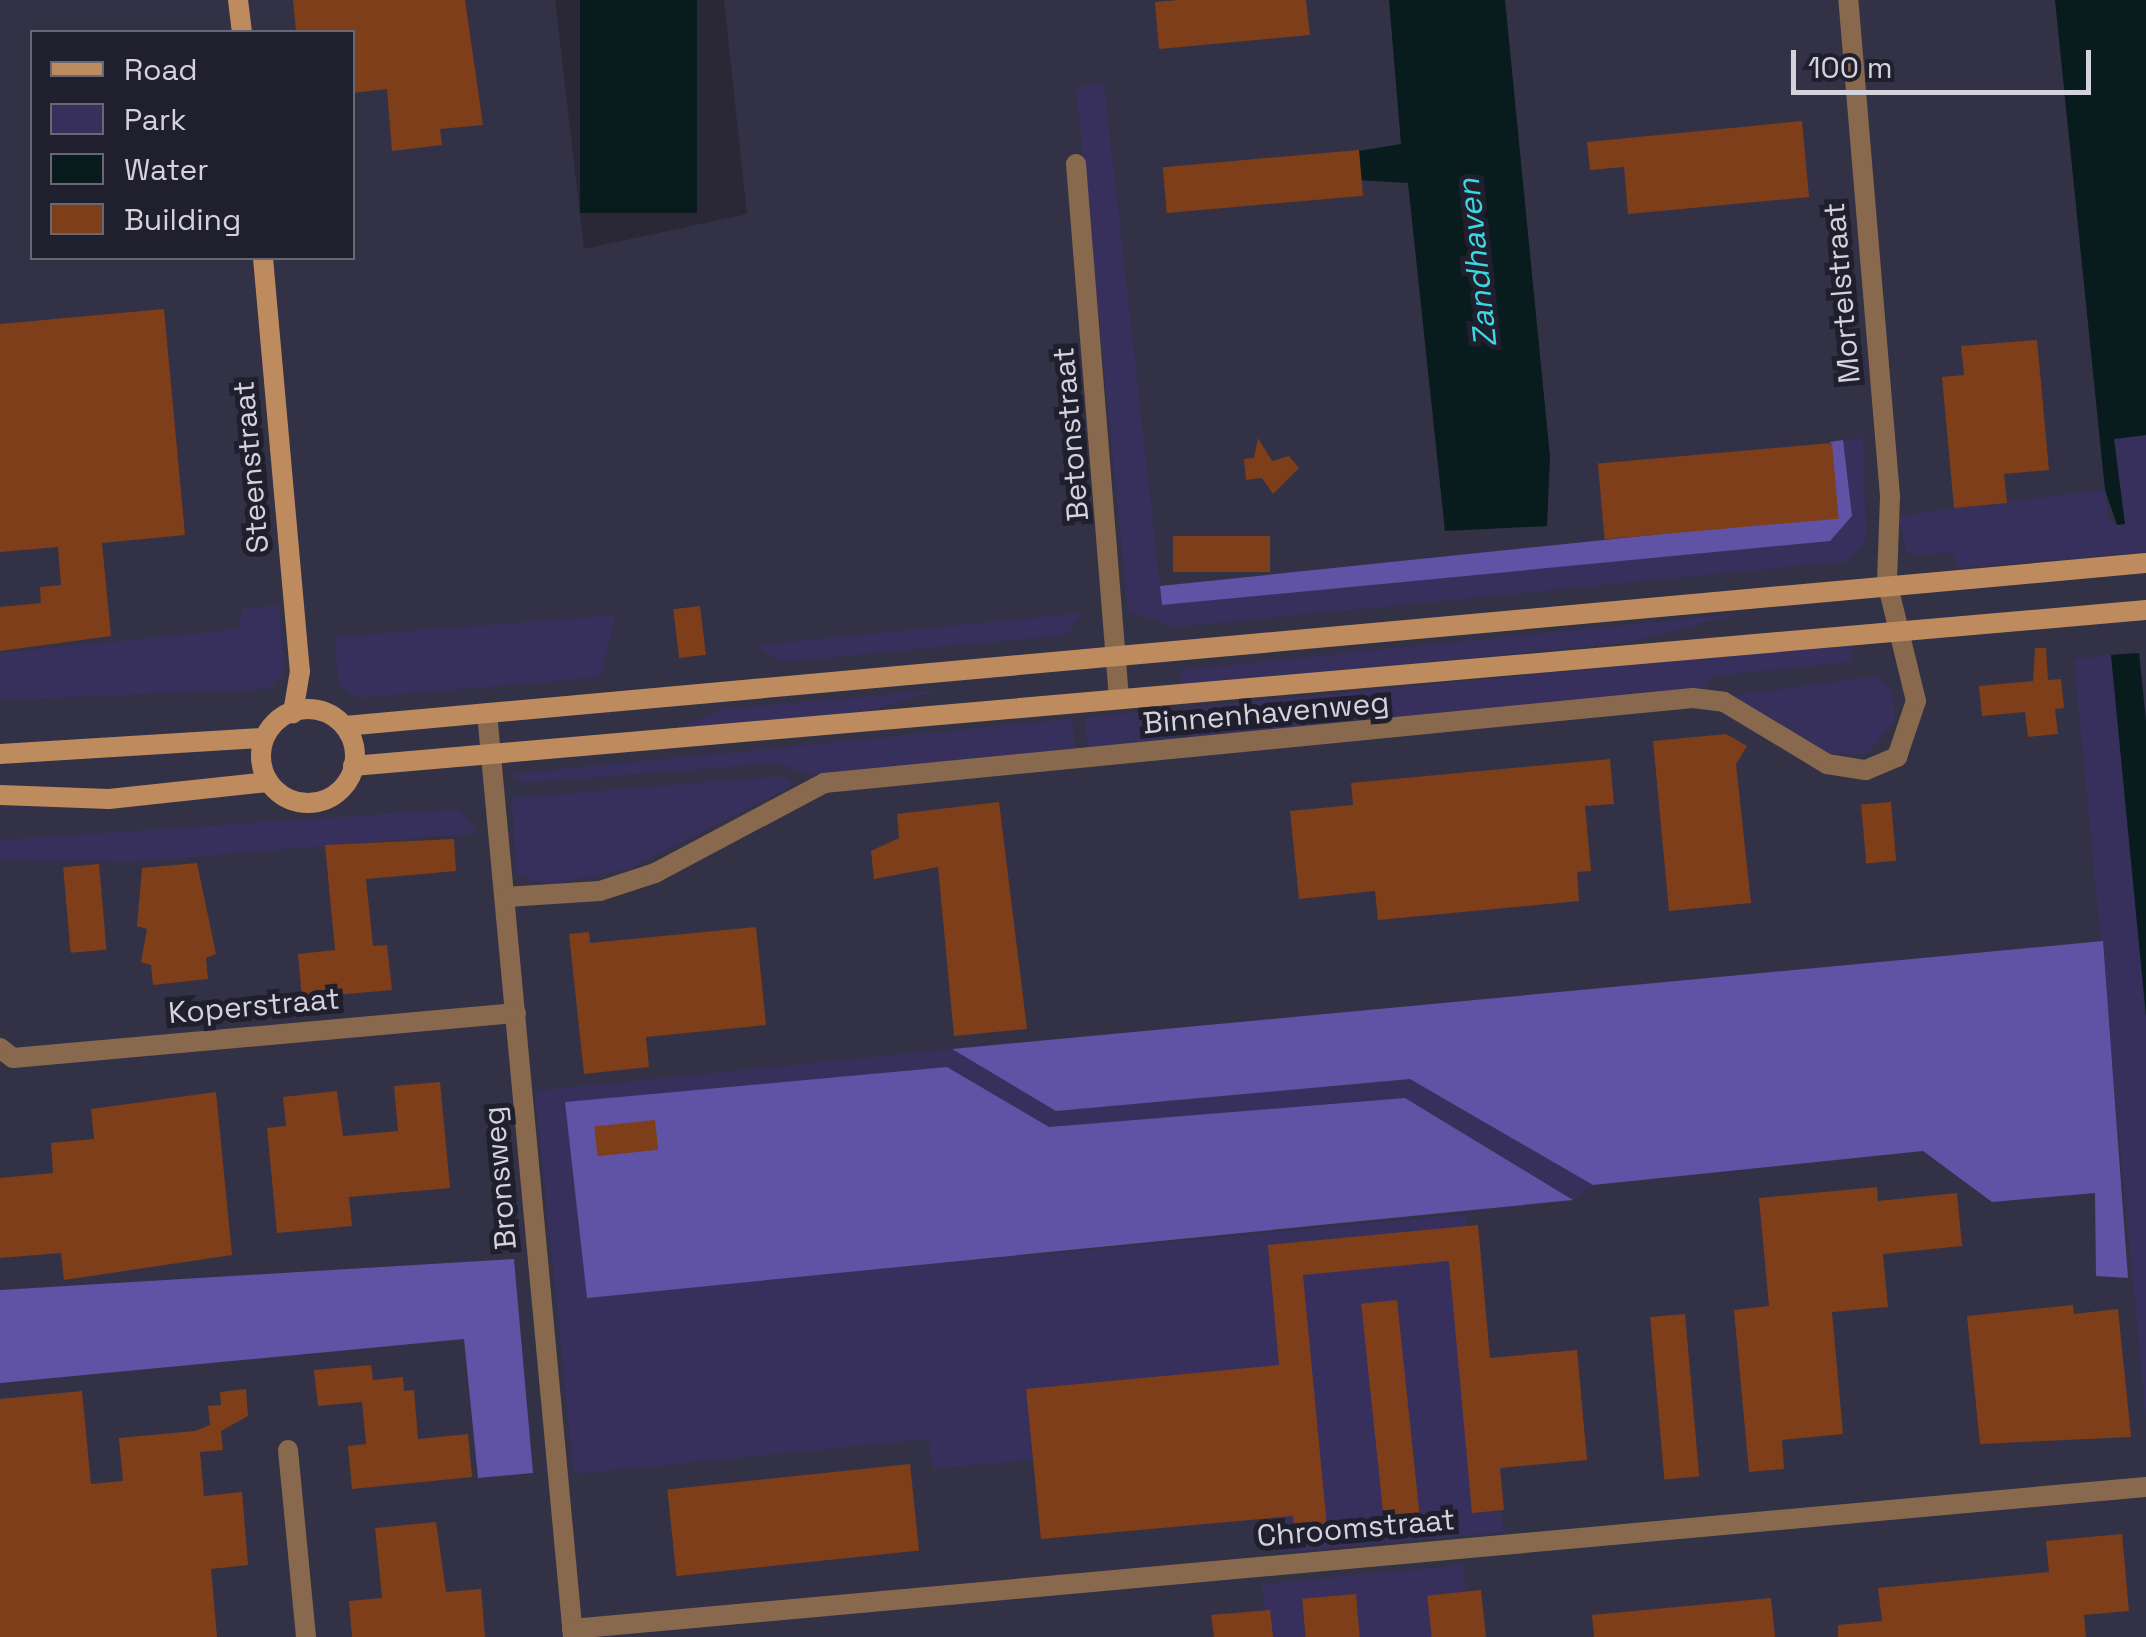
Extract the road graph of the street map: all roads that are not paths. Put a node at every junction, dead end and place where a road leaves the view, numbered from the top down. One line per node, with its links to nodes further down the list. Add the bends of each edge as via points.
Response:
1 (238, 0): 3 (main road)
2 (1848, 0): 7 (street, Mortelstraat, via 1890,496)
3 (242, 30)
4 (1076, 164): 10 (street, Betonstraat)
5 (263, 260): 11 (main road, Steenstraat)
6 (2146, 563): 7 (main road)
7 (1887, 582): 9 (street, Binnenhavenweg); 10 (main road)
8 (2146, 610): 9 (main road, Binnenhavenweg)
9 (1893, 626): 12 (main road, Binnenhavenweg); 23 (street, Binnenhavenweg, via 1916,701 1910,736 1897,757 1866,770 1827,764 1724,702 1693,698 824,783 655,873 600,891)
10 (1118, 657): 12 (street, Betonstraat); 15 (main road)
11 (300, 671): 13 (main road, Steenstraat); 14 (main road, Steenstraat)
12 (1119, 698): 19 (main road, Binnenhavenweg)
13 (323, 712): 14 (main road); 16 (main road)
14 (293, 713): 17 (main road)
15 (487, 713): 16 (main road); 19 (street, Bronsweg)
16 (346, 726): 20 (main road)
17 (264, 738): 18 (main road); 21 (main road)
18 (0, 754)
19 (491, 758): 20 (main road, Binnenhavenweg); 23 (street, Bronsweg)
20 (353, 766): 21 (main road, via 338,794 314,802)
21 (268, 782): 22 (main road, via 109,799)
22 (0, 796)
23 (506, 897): 24 (street, Bronsweg)
24 (516, 1013): 25 (street, Koperstraat, via 12,1058); 28 (street, Bronsweg)
25 (0, 1048)
26 (288, 1450): 29 (street)
27 (2146, 1487): 28 (street, Chroomstraat)
28 (573, 1633)
29 (306, 1637)

